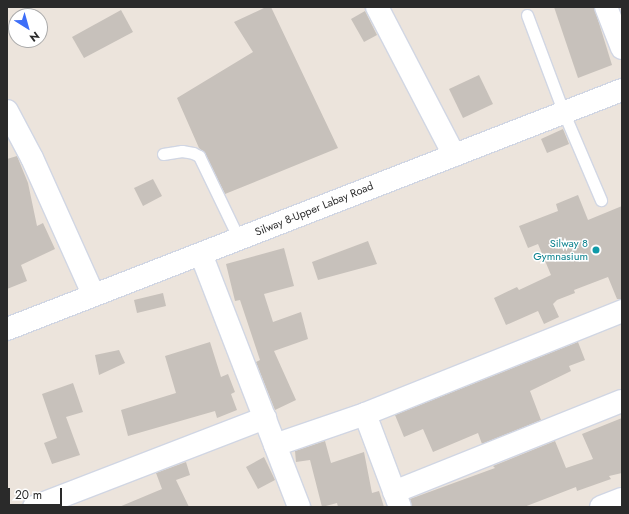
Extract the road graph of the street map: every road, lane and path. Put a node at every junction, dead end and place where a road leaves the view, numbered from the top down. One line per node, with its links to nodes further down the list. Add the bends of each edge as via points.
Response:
1 (606, 7): 4 (street)
2 (383, 11): 9 (street)
3 (527, 15): 7 (lane)
4 (622, 48)
5 (622, 90): 7 (street, Silway 8-Upper Labay Road)
6 (7, 111): 13 (street, via 32,158)
7 (563, 111): 9 (street, Silway 8-Upper Labay Road); 10 (lane)
8 (163, 154): 11 (lane, via 182,152 199,156)
9 (454, 155): 11 (street, Silway 8-Upper Labay Road)
10 (602, 200)
11 (239, 239): 12 (street, Silway 8-Upper Labay Road)
12 (201, 254): 13 (street, Silway 8-Upper Labay Road); 18 (street)
13 (93, 294): 15 (street, Silway 8-Upper Labay Road)
14 (622, 311): 17 (street)
15 (7, 329)
16 (622, 401): 21 (street)
17 (365, 414): 19 (street); 21 (street)
18 (265, 418): 19 (street); 22 (street)
19 (275, 446): 23 (street)
20 (622, 499): 24 (street)
21 (397, 500)
22 (34, 507)
23 (299, 507)
24 (601, 507)

